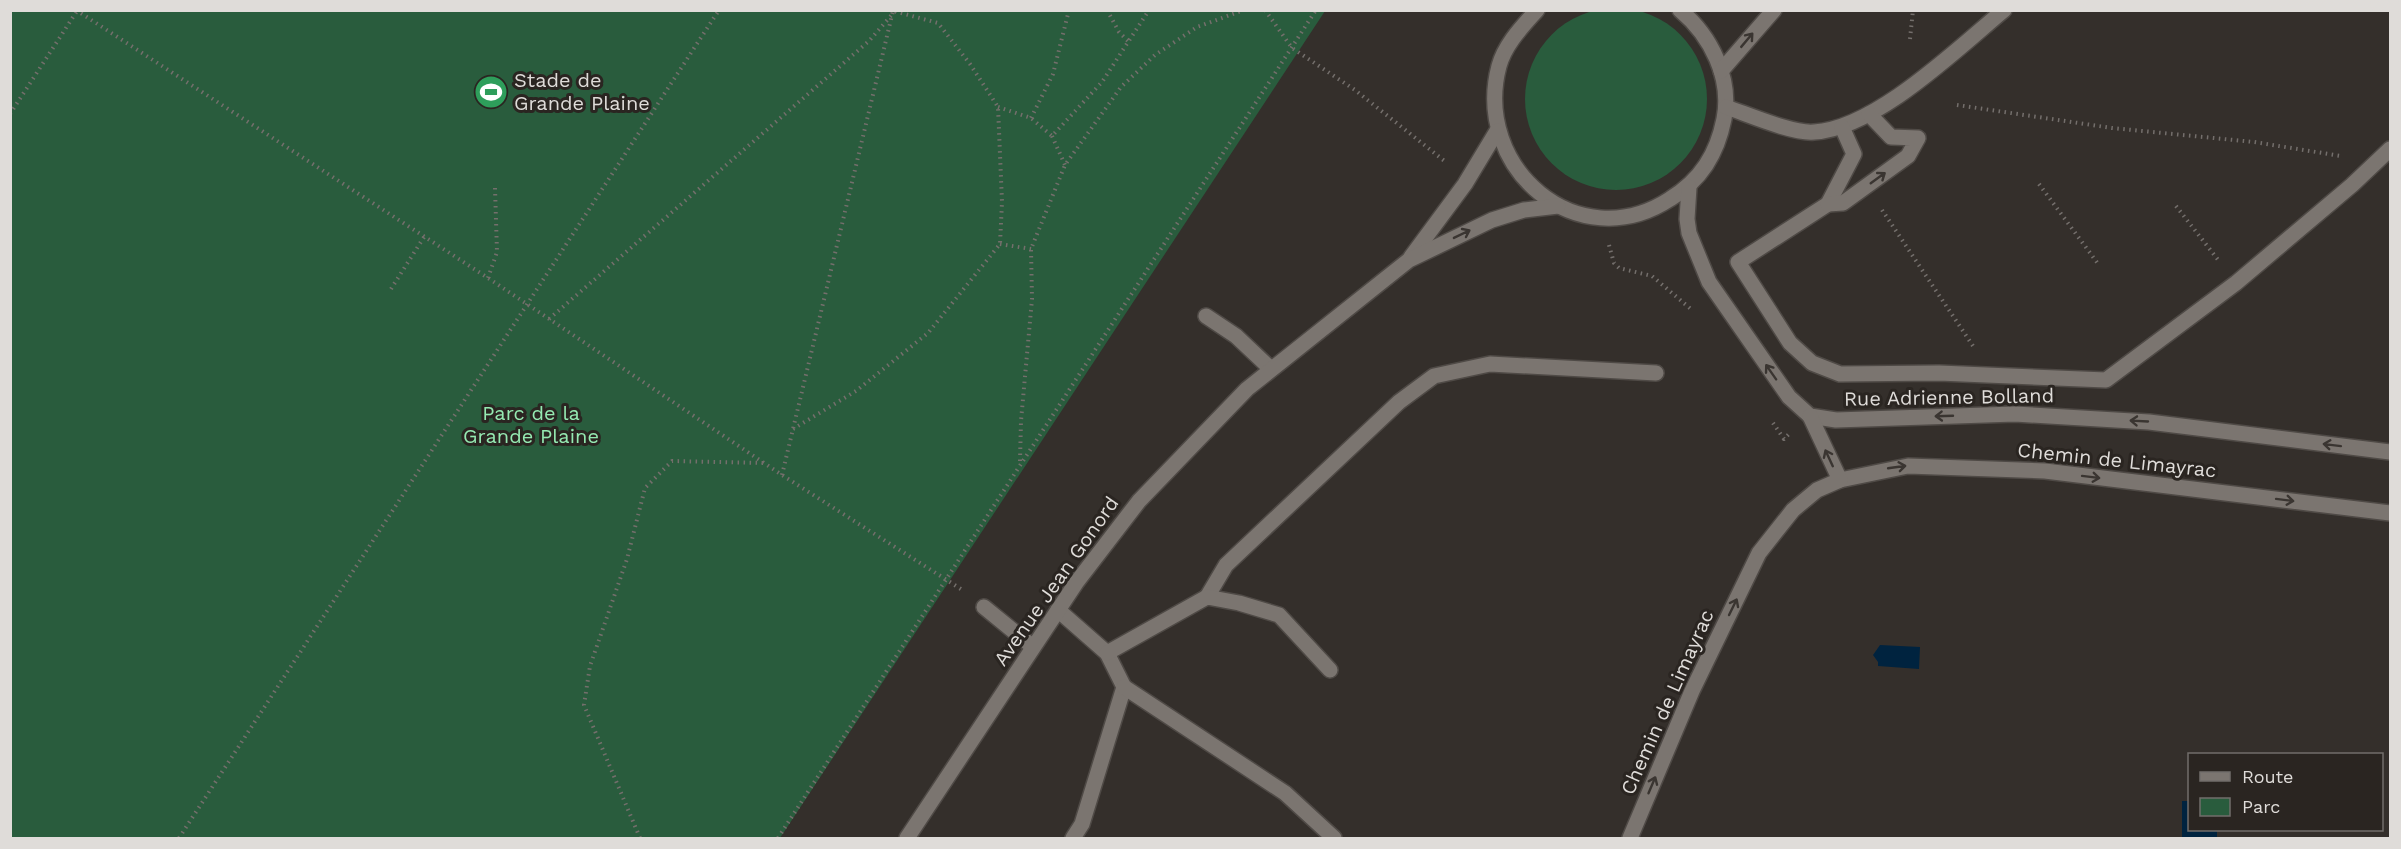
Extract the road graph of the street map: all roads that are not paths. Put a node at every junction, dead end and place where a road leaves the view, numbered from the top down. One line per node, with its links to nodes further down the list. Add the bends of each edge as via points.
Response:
1 (1537, 10): 9 (street, via 1515,34 1499,64 1493,98)
2 (1680, 10): 5 (street, via 1711,45)
3 (1774, 10): 5 (street, one-way to 3)
4 (2004, 10): 7 (street)
5 (1721, 71): 6 (street)
6 (1726, 107): 8 (street, via 1812,133); 11 (street, via 1719,140 1704,170)
7 (1869, 114): 8 (street); 12 (street, one-way to 7, via 1843,203 1908,156 1918,138 1891,137)
8 (1842, 127): 12 (street, via 1854,154)
9 (1497, 131): 13 (street, via 1509,162 1531,187); 14 (street, Avenue Jean Gonord, via 1465,184)
10 (2391, 149): 12 (street, via 2236,283 2106,380 1939,373 1840,374 1812,363 1790,343 1738,262)
11 (1689, 187): 13 (street, via 1657,208 1630,216 1602,218); 18 (street, one-way to 11, via 1789,398 1709,282 1689,233)
12 (1828, 204)
13 (1558, 206): 14 (street, Avenue Jean Gonord, one-way to 13, via 1491,220 1524,210)
14 (1409, 260): 16 (street, Avenue Jean Gonord)
15 (1206, 316): 16 (street, via 1236,336)
16 (1271, 369): 24 (street, Avenue Jean Gonord, via 1139,501)
17 (1656, 373): 22 (street, via 1490,364 1434,376 1399,402 1226,565)
18 (1810, 416): 19 (street, Rue Adrienne Bolland, one-way to 18, via 2137,421 2015,414 1836,420); 20 (street, one-way to 18)
19 (2391, 452)
20 (1840, 480): 21 (street, Chemin de Limayrac, one-way to 21, via 1908,466 2044,471); 32 (street, Chemin de Limayrac, one-way to 20, via 1692,691 1759,553 1793,510 1816,490)
21 (2391, 513)
22 (1207, 597): 26 (street); 27 (street, via 1279,615)
23 (984, 607): 25 (street)
24 (1058, 610): 25 (street, Avenue Jean Gonord); 26 (street)
25 (1033, 647): 29 (street, Avenue Jean Gonord)
26 (1107, 653): 28 (street)
27 (1330, 670)
28 (1124, 687): 30 (street, via 1082,824); 31 (street, via 1285,793)
29 (907, 838)
30 (1073, 838)
31 (1334, 838)
32 (1630, 838)

